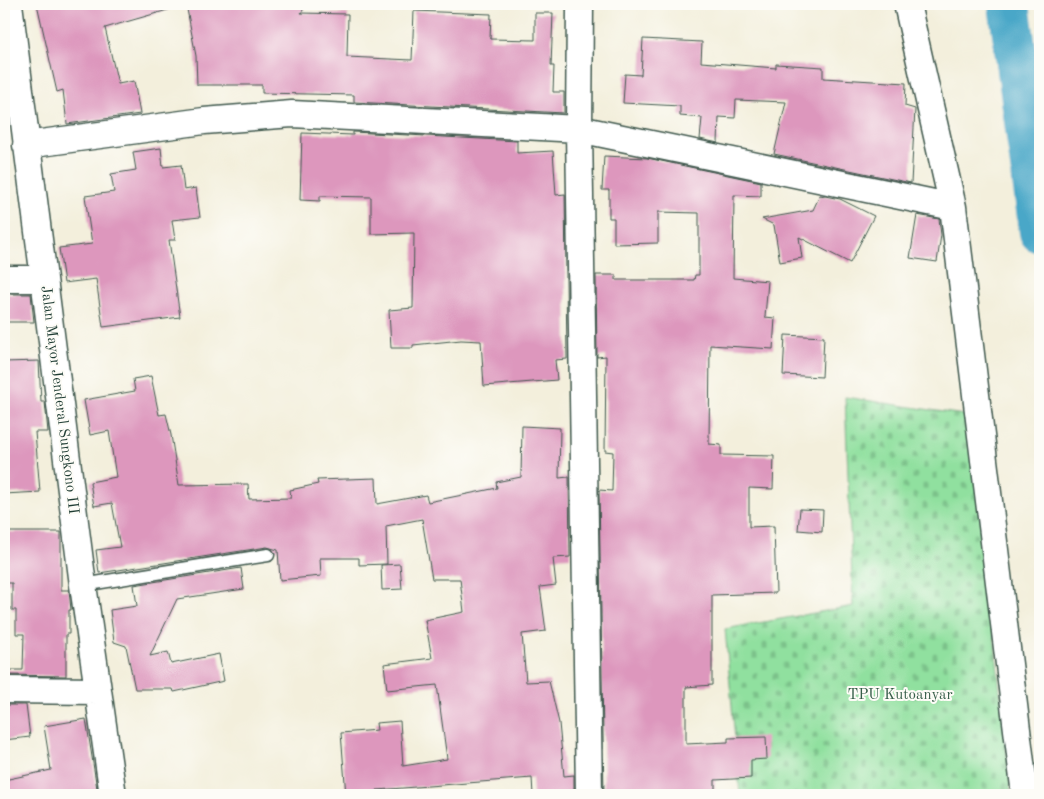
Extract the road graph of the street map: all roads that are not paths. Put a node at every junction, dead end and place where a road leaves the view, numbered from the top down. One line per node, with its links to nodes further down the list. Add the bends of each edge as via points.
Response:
1 (10, 4): 4 (street, Jalan Mayor Jenderal Sungkono III)
2 (580, 4): 5 (street)
3 (907, 4): 7 (street)
4 (9, 38): 6 (street, Jalan Mayor Jenderal Sungkono III)
5 (579, 129): 6 (street, via 292,114 204,120); 7 (street); 15 (street)
6 (26, 145): 9 (street, Jalan Mayor Jenderal Sungkono III)
7 (953, 207): 16 (street)
8 (4, 279): 9 (street)
9 (44, 279): 11 (street, Jalan Mayor Jenderal Sungkono III)
10 (268, 555): 11 (lane)
11 (83, 585): 13 (street, Jalan Mayor Jenderal Sungkono III)
12 (4, 690): 13 (street)
13 (98, 691): 14 (street, Jalan Mayor Jenderal Sungkono III)
14 (113, 795)
15 (589, 795)
16 (1025, 795)

